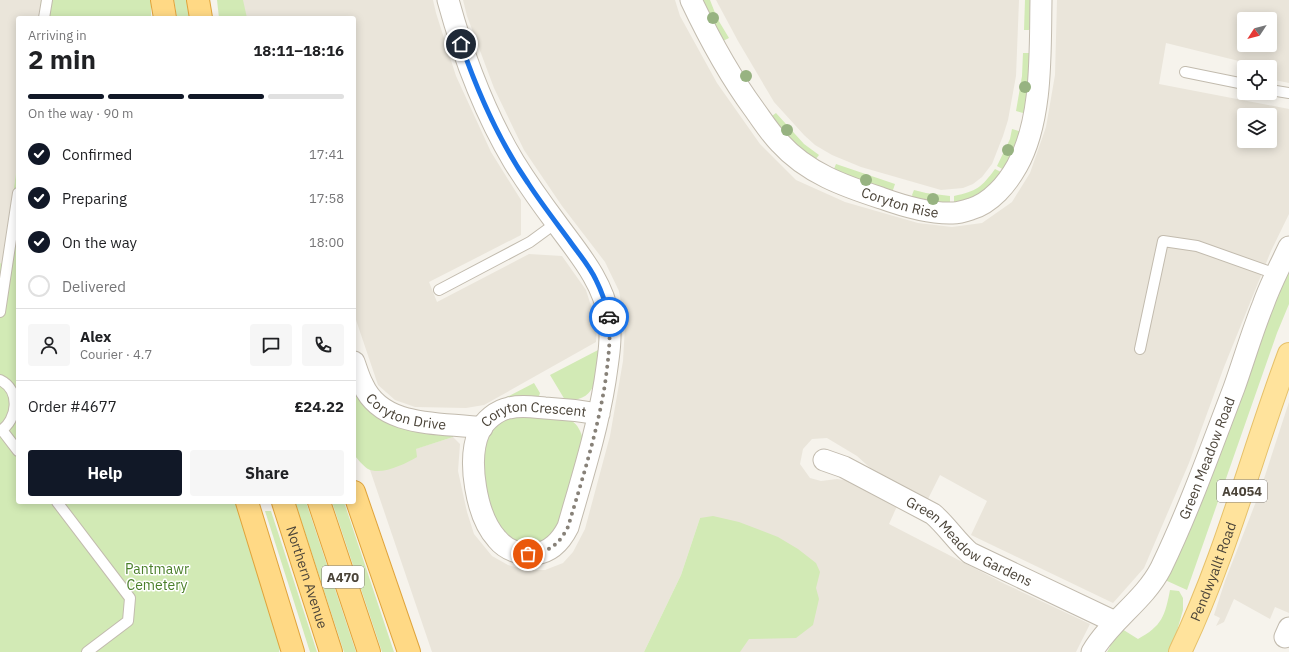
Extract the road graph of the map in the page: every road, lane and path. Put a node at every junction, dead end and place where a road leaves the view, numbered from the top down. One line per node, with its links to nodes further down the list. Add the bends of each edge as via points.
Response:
1 (47, 0): 7 (lane)
2 (162, 0): 8 (highway)
3 (198, 0): 9 (highway)
4 (448, 0): 15 (street, Coryton Crescent, via 465,56 498,132 513,161)
5 (691, 0): 6 (street, Coryton Rise, via 721,59 741,91 780,143 799,161 847,186 898,204 954,213 972,208 991,198 1005,184 1028,139 1038,88)
6 (1041, 0)
7 (44, 16)
8 (166, 16)
9 (201, 16)
10 (1185, 72): 11 (lane)
11 (1237, 83)
12 (1277, 91): 13 (lane)
13 (1289, 93)
14 (16, 203): 17 (lane)
15 (556, 223): 19 (lane, via 530,242); 25 (street, Coryton Crescent, via 596,279 609,317 611,336)
16 (1289, 247): 18 (street, Green Meadow Road)
17 (3, 272): 20 (lane)
18 (1276, 274): 21 (lane, via 1197,246 1163,241); 35 (street, Green Meadow Road, via 1188,507 1160,568 1144,593)
19 (439, 290)
20 (0, 312)
21 (1140, 349)
22 (1289, 354): 42 (main road, Pendwyallt Road / A4054, via 1216,568)
23 (356, 367): 26 (street, Coryton Drive, via 363,386 386,412 417,421)
24 (0, 380): 27 (lane, via 10,388 15,408 12,418)
25 (600, 414): 26 (street, Coryton Crescent, via 522,406 500,412); 26 (street, Coryton Crescent, via 568,527 556,545 540,553 518,553 506,547 497,539 486,520 478,500 474,477 476,441)
26 (482, 428)
27 (1, 430): 28 (lane)
28 (16, 449)
29 (824, 460): 35 (street, Green Meadow Gardens, via 844,467 933,514 970,553)
30 (356, 498): 40 (highway)
31 (59, 504): 36 (lane, via 130,598 128,621)
32 (248, 504): 37 (highway)
33 (284, 504): 38 (highway, Northern Avenue / A470)
34 (320, 504): 39 (highway, A470)
35 (1115, 622): 41 (street, Green Meadow Road)
36 (87, 652)
37 (293, 652)
38 (331, 652)
39 (369, 652)
40 (409, 652)
41 (1092, 652)
42 (1180, 652)

